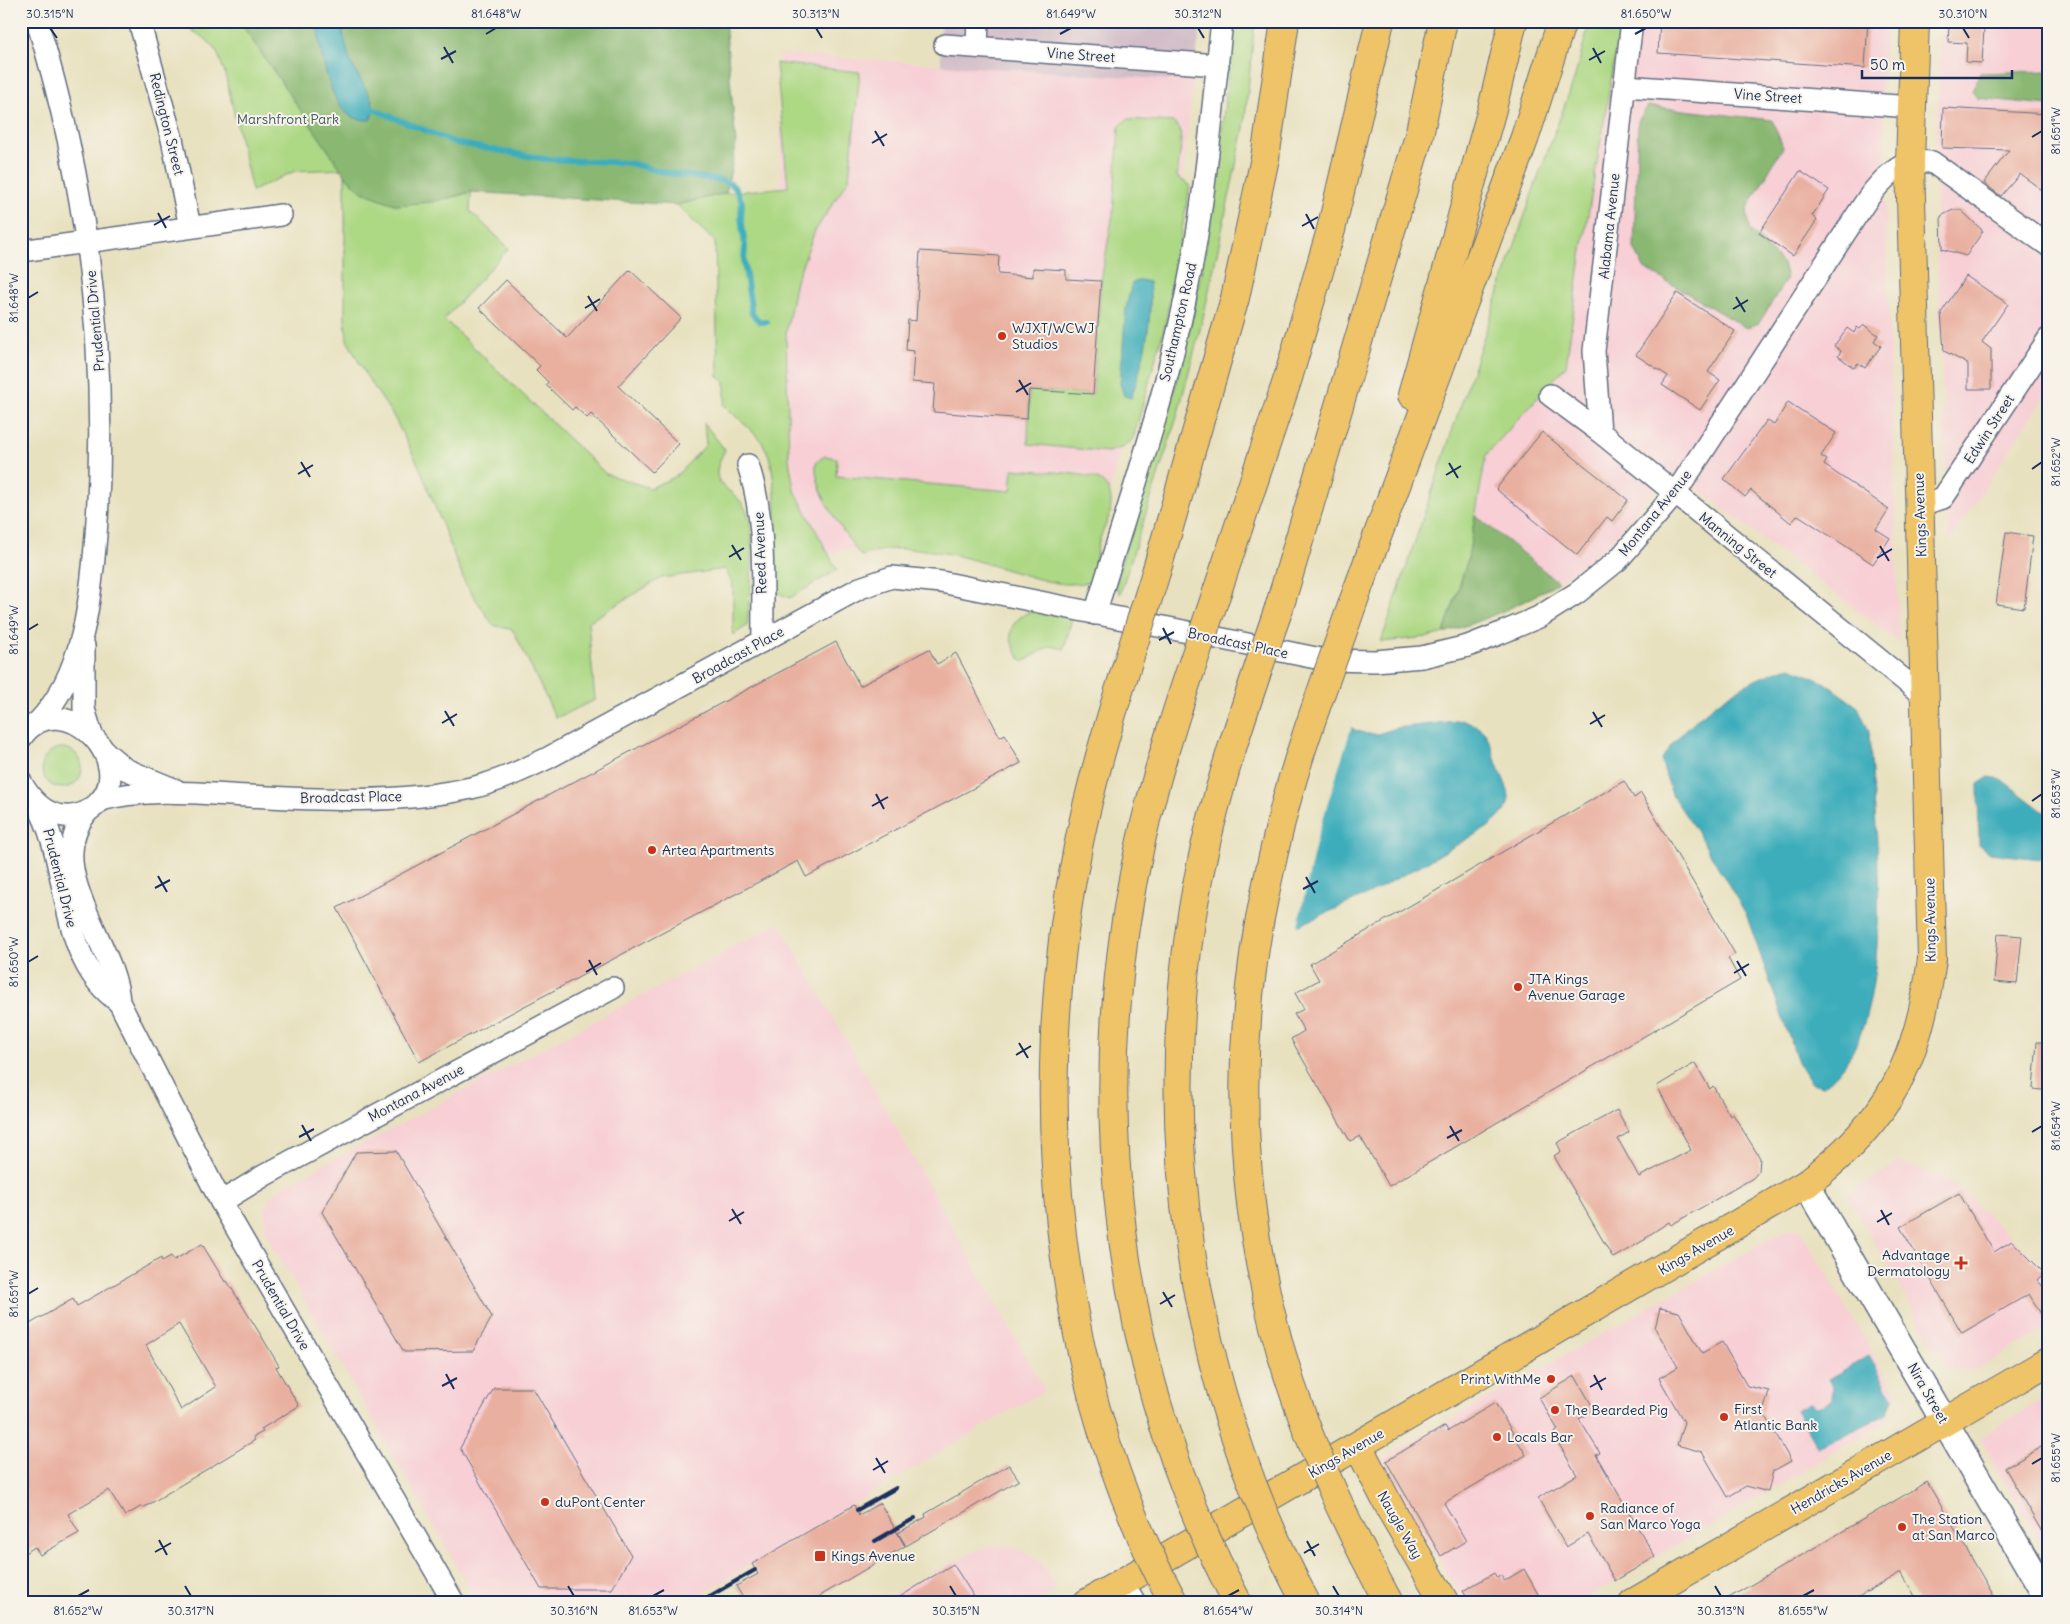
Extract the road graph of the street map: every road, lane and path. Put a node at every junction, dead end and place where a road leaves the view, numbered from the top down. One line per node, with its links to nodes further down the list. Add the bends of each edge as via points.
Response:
1 (38, 21): 20 (street, Prudential Drive, via 70,140)
2 (139, 21): 19 (street, Redington Street, via 172,139)
3 (978, 21): 13 (street)
4 (1222, 21): 14 (street, Southampton Road)
5 (1285, 21): 51 (main road, bridge, via 1265,158 1235,298 1158,569 1105,740 1078,848 1059,978 1054,1122 1068,1268 1089,1379 1124,1493)
6 (1380, 21): 52 (main road, bridge, via 1326,249 1288,378 1158,773 1139,850 1119,982 1114,1100 1123,1234 1134,1305 1148,1368 1185,1485)
7 (1443, 21): 53 (main road, bridge, via 1419,136 1279,608 1229,757 1198,878 1182,993 1178,1116 1187,1233 1199,1305 1215,1374 1248,1476)
8 (1513, 21): 29 (main road, via 1492,109)
9 (1562, 21): 29 (main road, via 1525,137)
10 (1632, 21): 15 (street, Alabama Avenue)
11 (1915, 21): 16 (main road, Kings Avenue)
12 (945, 45): 13 (street, Vine Street)
13 (977, 47): 14 (street, Vine Street)
14 (1218, 64): 30 (street, Southampton Road, via 1201,210 1184,303 1160,398)
15 (1624, 86): 16 (street, Vine Street); 25 (street, Alabama Avenue, via 1594,351)
16 (1911, 107): 17 (main road, Kings Avenue)
17 (1910, 162): 21 (street, via 1932,162); 27 (street, Montana Avenue, via 1879,183 1864,204); 28 (main road, Kings Avenue)
18 (281, 215): 19 (street)
19 (190, 228): 20 (street)
20 (87, 242): 22 (street); 31 (street, Prudential Drive, via 98,330 101,434 96,539)
21 (2049, 246)
22 (21, 251)
23 (2049, 338): 28 (street, Edwin Street, via 1944,498)
24 (1550, 395): 25 (street, Manning Street)
25 (1600, 432): 27 (street, Manning Street)
26 (748, 465): 32 (street, Reed Avenue, via 756,490 761,527)
27 (1675, 494): 33 (street, Montana Avenue, via 1618,560 1578,592 1539,617 1452,650 1414,658 1342,661); 34 (street, Manning Street)
28 (1920, 506): 34 (main road, Kings Avenue)
29 (1357, 591): 54 (main road, bridge, via 1292,783 1266,891 1249,997 1245,1104 1253,1218 1280,1348 1303,1419 1330,1486)
30 (1094, 614): 32 (street, Broadcast Place, via 941,582 892,577 860,588); 33 (street, Broadcast Place)
31 (84, 626): 35 (street, Prudential Drive, via 63,688); 36 (street, Prudential Drive, via 83,700 86,718)
32 (763, 641): 38 (street, Broadcast Place, via 548,758 512,775 472,788 366,799)
33 (1297, 655)
34 (1925, 697): 42 (main road, Kings Avenue, via 1932,960 1926,1006 1911,1053 1887,1102 1860,1138)
35 (27, 731): 36 (street, Broadcast Place, via 52,719 69,720)
36 (97, 742): 38 (street, Broadcast Place, via 132,772); 39 (street, Prudential Drive, via 110,778)
37 (26, 790): 39 (street, Broadcast Place, via 50,813 62,816 76,816); 41 (street, Prudential Drive, via 50,831 65,904 78,942 98,982)
38 (186, 793): 39 (street, Broadcast Place, via 125,796)
39 (94, 806): 41 (street, Prudential Drive, via 75,835 74,869 85,910 115,974)
40 (613, 988): 43 (street, Montana Avenue, via 265,1175)
41 (119, 1002): 43 (street, Prudential Drive)
42 (1806, 1184): 45 (street, Nira Street); 46 (main road, Kings Avenue)
43 (221, 1202): 49 (street, Prudential Drive)
44 (2049, 1361): 45 (main road, Hendricks Avenue)
45 (1944, 1422): 48 (street, Nira Street); 56 (main road, Hendricks Avenue)
46 (1358, 1446): 47 (main road, Kings Avenue); 55 (main road, Naugle Way)
47 (1129, 1592): 50 (main road, Kings Avenue)
48 (2049, 1601)
49 (454, 1603)
50 (1087, 1603)
51 (1174, 1603)
52 (1238, 1603)
53 (1306, 1603)
54 (1389, 1603)
55 (1445, 1603)
56 (1633, 1603)

